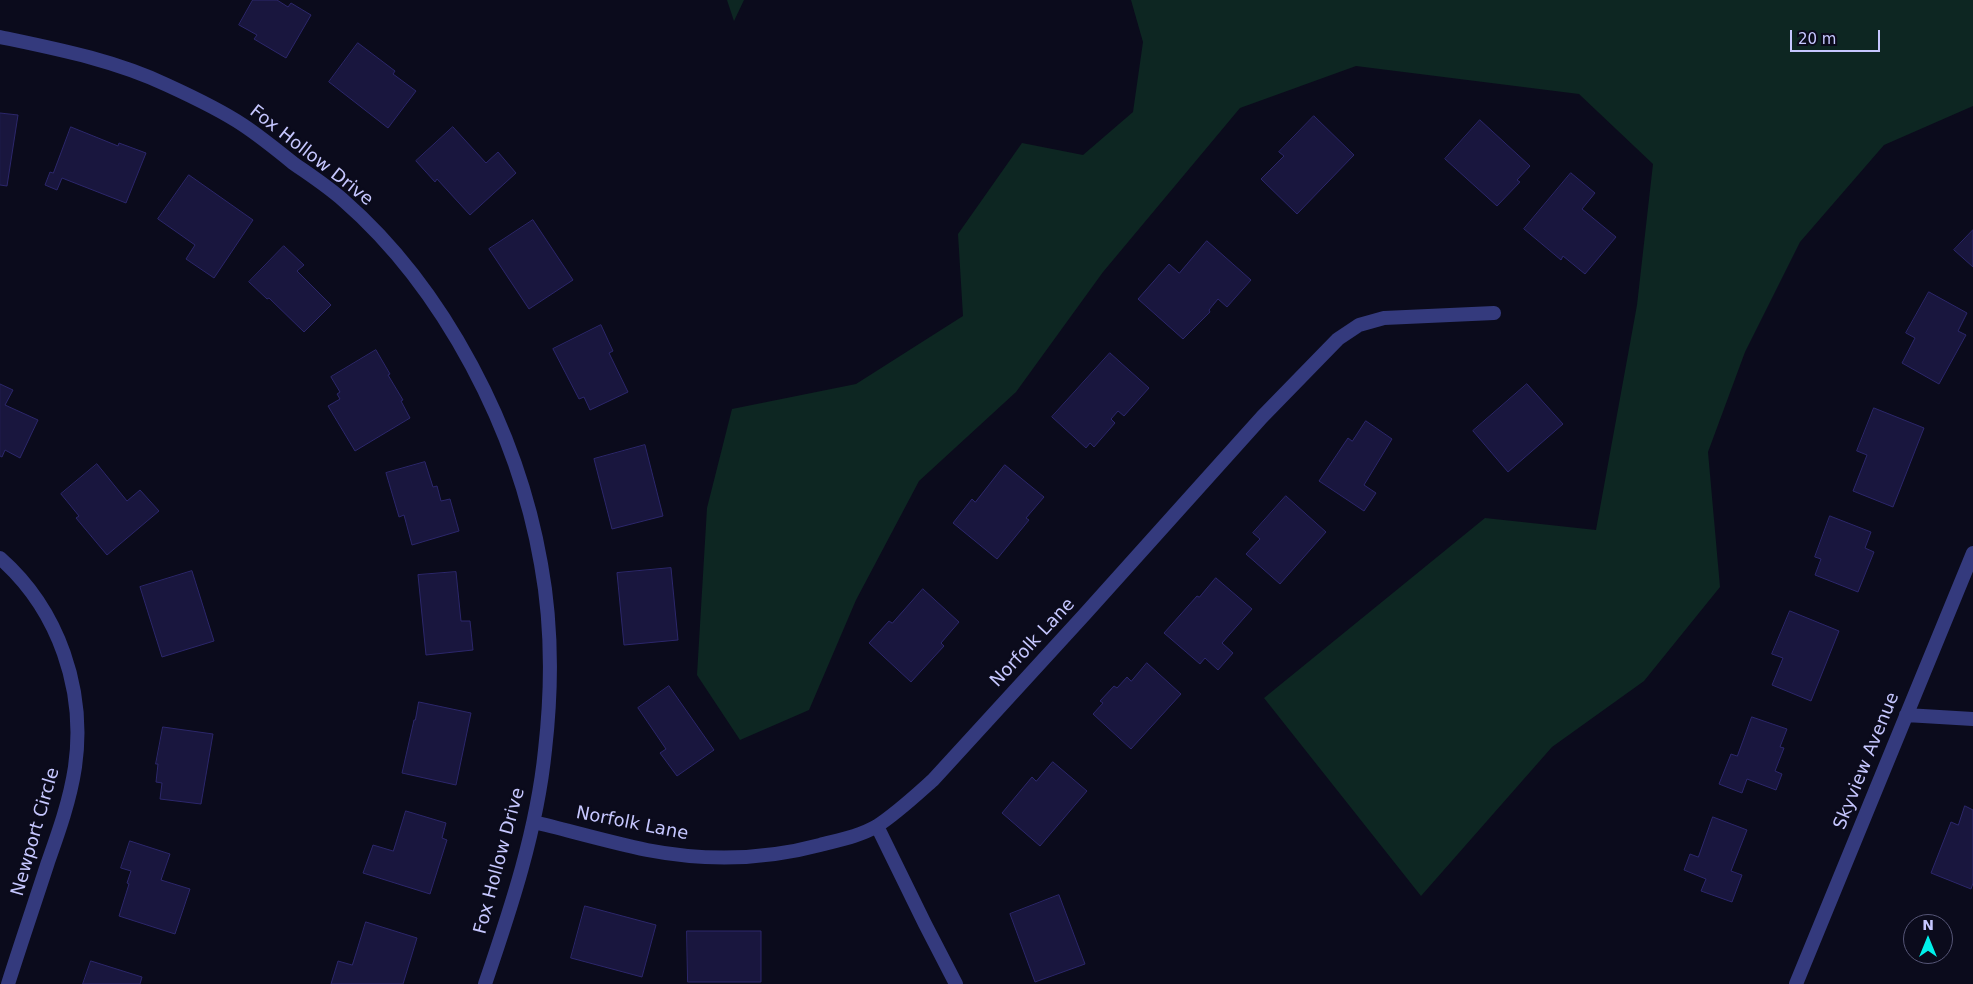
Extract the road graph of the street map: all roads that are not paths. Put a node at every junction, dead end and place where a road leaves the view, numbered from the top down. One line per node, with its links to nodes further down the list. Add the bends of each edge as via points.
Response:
1 (0, 37): 7 (street, Fox Hollow Drive, via 118,65 166,84 242,124 342,199 417,280 456,339 492,406 525,494 541,564 549,671 545,750)
2 (1494, 313): 8 (street, Norfolk Lane, via 1384,318 1359,325 1338,339 1262,417 932,780)
3 (1973, 553): 5 (street, Skyview Avenue)
4 (0, 558): 9 (street, Newport Circle, via 36,599 56,631 69,667 78,726 68,802)
5 (1906, 715): 6 (street); 12 (street, Skyview Avenue)
6 (1973, 718)
7 (534, 822): 8 (street, Norfolk Lane, via 648,850 748,857 794,852); 10 (street, Fox Hollow Drive)
8 (877, 826): 11 (street)
9 (8, 984)
10 (485, 984)
11 (956, 984)
12 (1796, 984)

